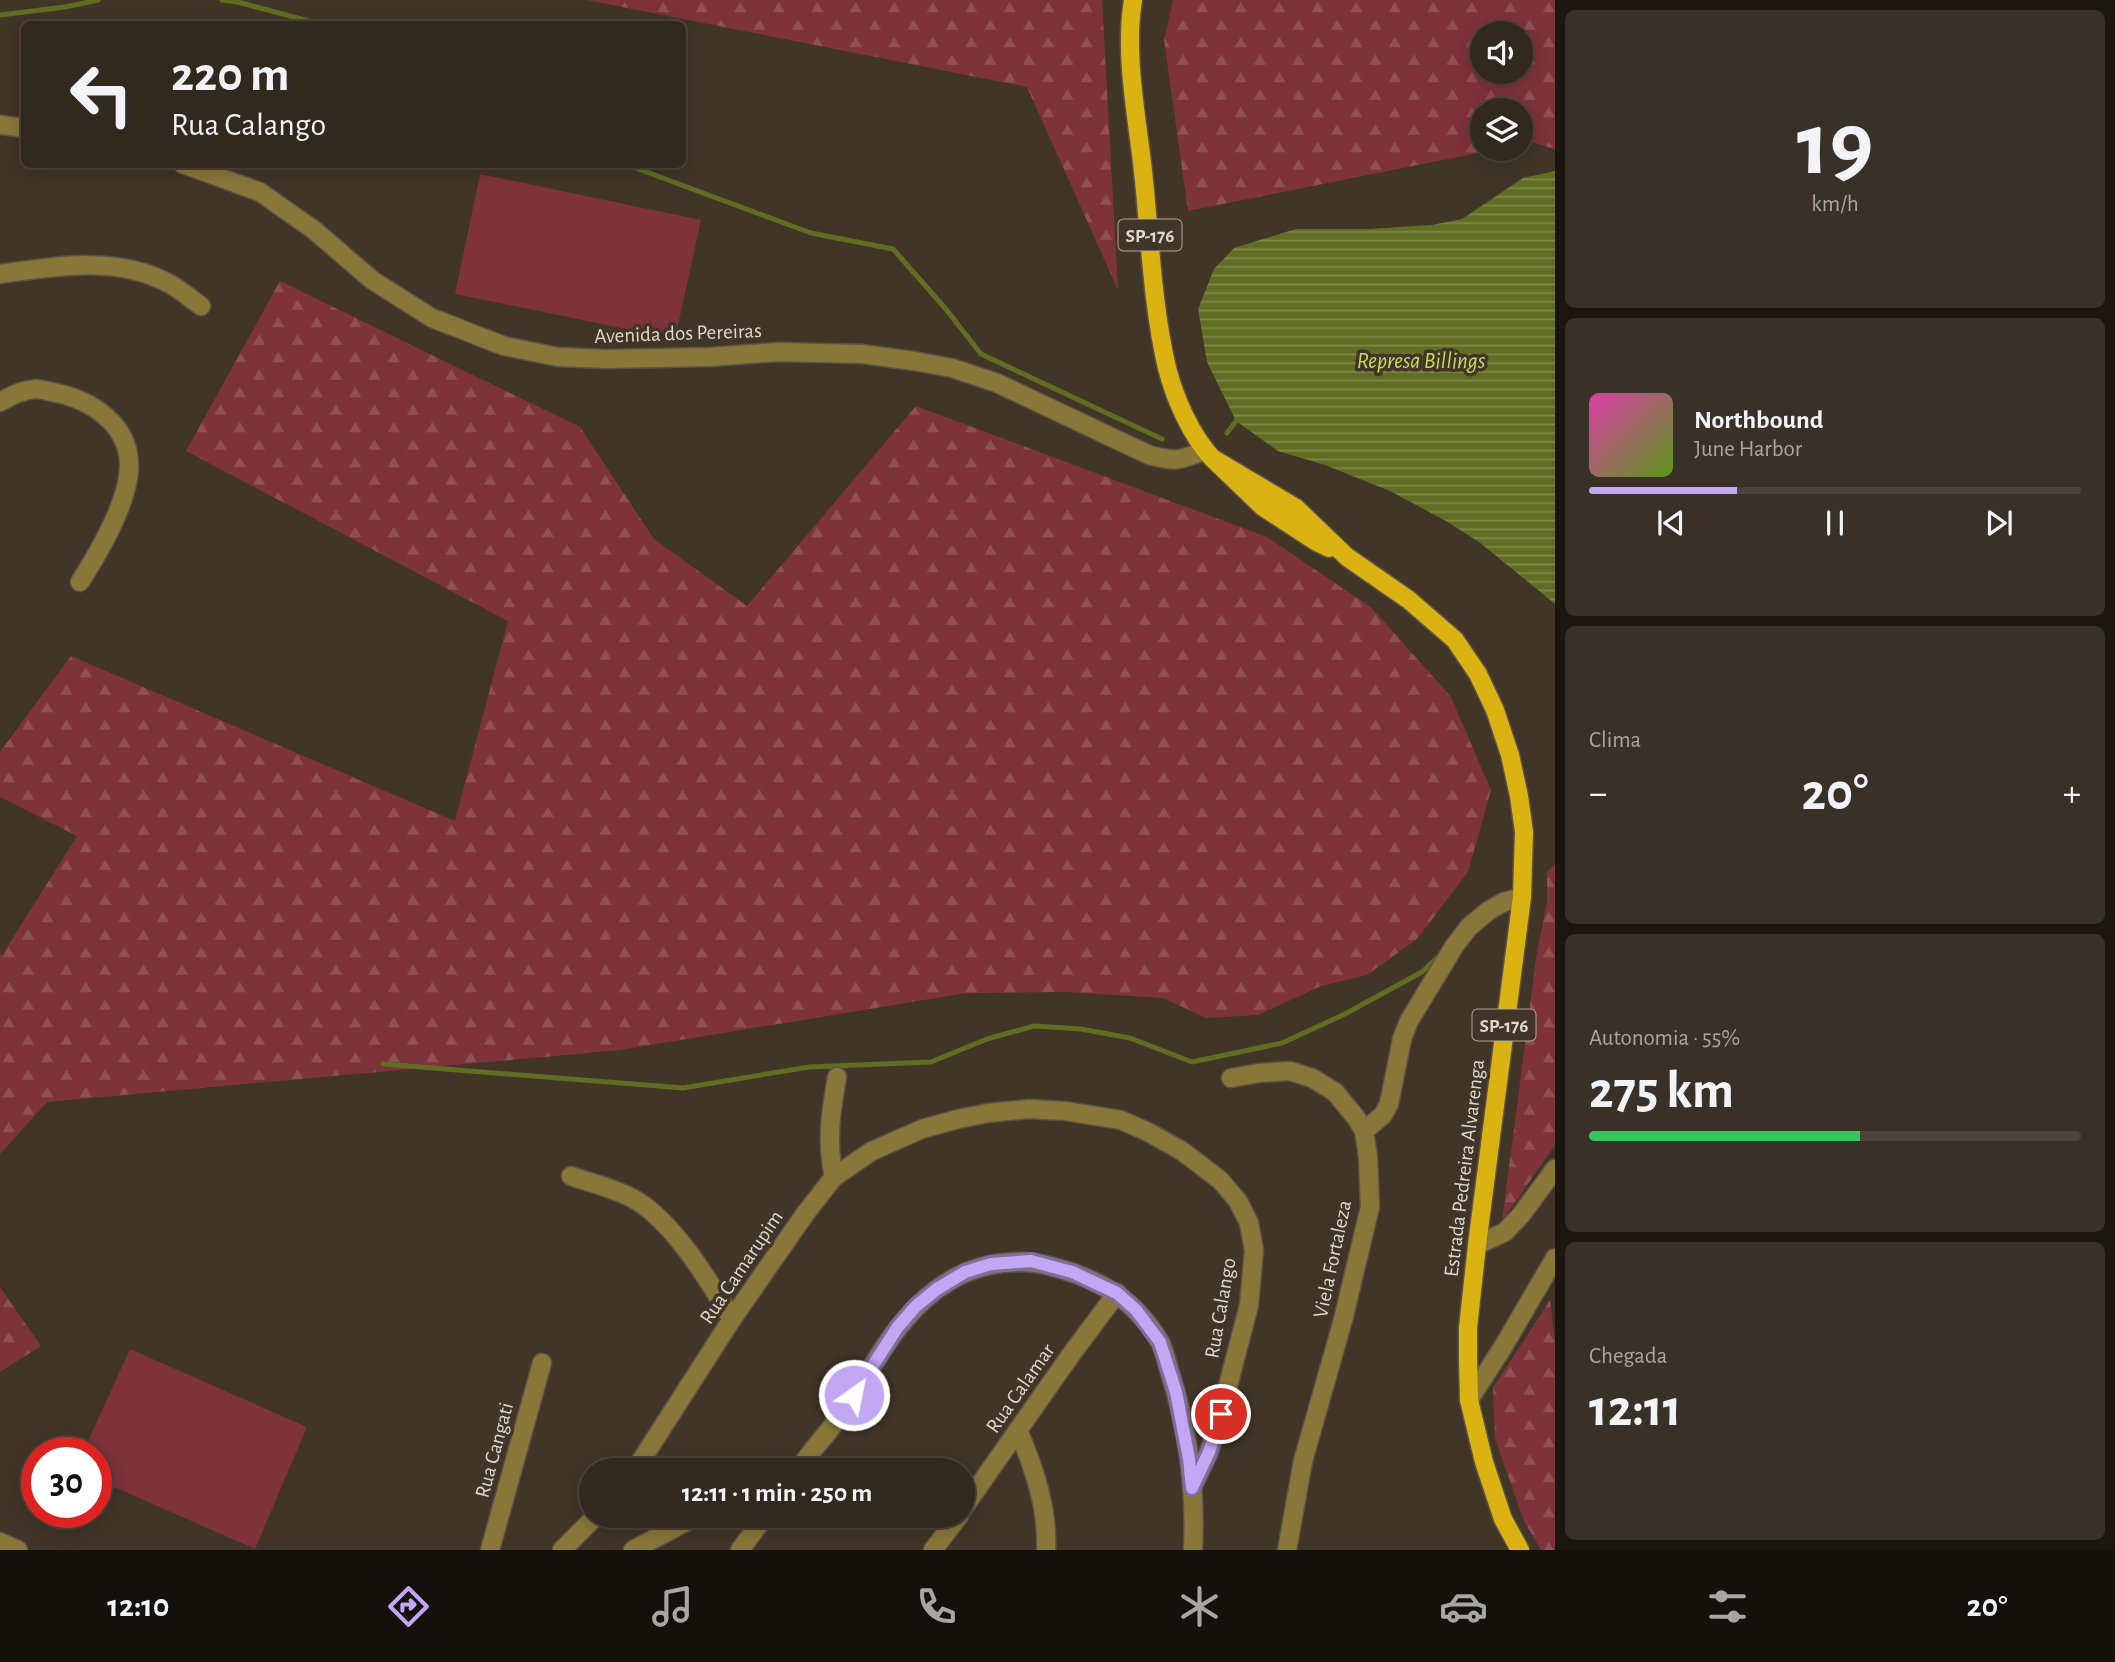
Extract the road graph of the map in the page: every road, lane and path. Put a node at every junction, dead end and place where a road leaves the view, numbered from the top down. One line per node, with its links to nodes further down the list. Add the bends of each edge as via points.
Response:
1 (1133, 0): 8 (main road, Estrada Pedreira Alvarenga / SP-176, via 1129,50 1161,334 1174,390)
2 (0, 125): 3 (street)
3 (21, 128)
4 (194, 168): 8 (street, Avenida dos Pereiras, via 260,192 372,280 422,312 504,346 558,357 606,359 778,352 914,360 997,383 1149,455 1171,461)
5 (0, 274): 6 (street, via 94,265 135,270 170,284)
6 (201, 306)
7 (0, 402): 9 (street, via 36,389 80,399 98,409 124,442 127,485 107,539)
8 (1209, 454): 10 (main road, Estrada Pedreira Alvarenga / SP-176, via 1296,508 1347,557 1409,600 1455,640 1478,674 1506,744 1524,832)
9 (80, 582)
10 (1522, 897): 13 (street, via 1488,911 1455,945 1409,1021 1389,1104); 17 (main road, Estrada Pedreira Alvarenga / SP-176)
11 (837, 1077): 16 (street, via 829,1127)
12 (1231, 1078): 13 (street, Viela Fortaleza, via 1290,1071 1312,1078 1335,1092)
13 (1364, 1131): 41 (street, Viela Fortaleza, via 1370,1207 1303,1461)
14 (1555, 1169): 17 (street, via 1505,1232)
15 (571, 1176): 20 (street, via 634,1199 652,1212 676,1238)
16 (834, 1177): 20 (street, Rua Camarupim); 26 (street, Rua Calango, via 872,1151 922,1129 958,1118 1029,1109 1121,1120 1182,1151 1220,1180 1249,1223 1254,1250 1249,1305 1225,1400)
17 (1477, 1245): 22 (main road, Estrada Pedreira Alvarenga / SP-176, via 1468,1328)
18 (1555, 1258): 22 (street)
19 (1117, 1293): 23 (street, Rua Calamar); 25 (street, via 1072,1272 1031,1261 991,1264 965,1272 927,1297 897,1328); 26 (street, via 1160,1342 1176,1392)
20 (732, 1319): 24 (street, Rua Camarupim)
21 (542, 1363): 34 (street, Rua Cangati)
22 (1469, 1399): 42 (main road, Estrada Pedreira Alvarenga / SP-176, via 1483,1462 1503,1519)
23 (1018, 1430): 27 (street, Rua Calamar); 39 (street, via 1041,1494)
24 (643, 1458)
25 (807, 1458)
26 (1192, 1488): 40 (street)
27 (975, 1491)
28 (584, 1528): 35 (street)
29 (674, 1528): 36 (street)
30 (756, 1528): 37 (street)
31 (950, 1528): 38 (street)
32 (0, 1542): 33 (street)
33 (18, 1550)
34 (490, 1550)
35 (562, 1550)
36 (633, 1550)
37 (740, 1550)
38 (933, 1550)
39 (1046, 1550)
40 (1193, 1550)
41 (1287, 1550)
42 (1521, 1550)

